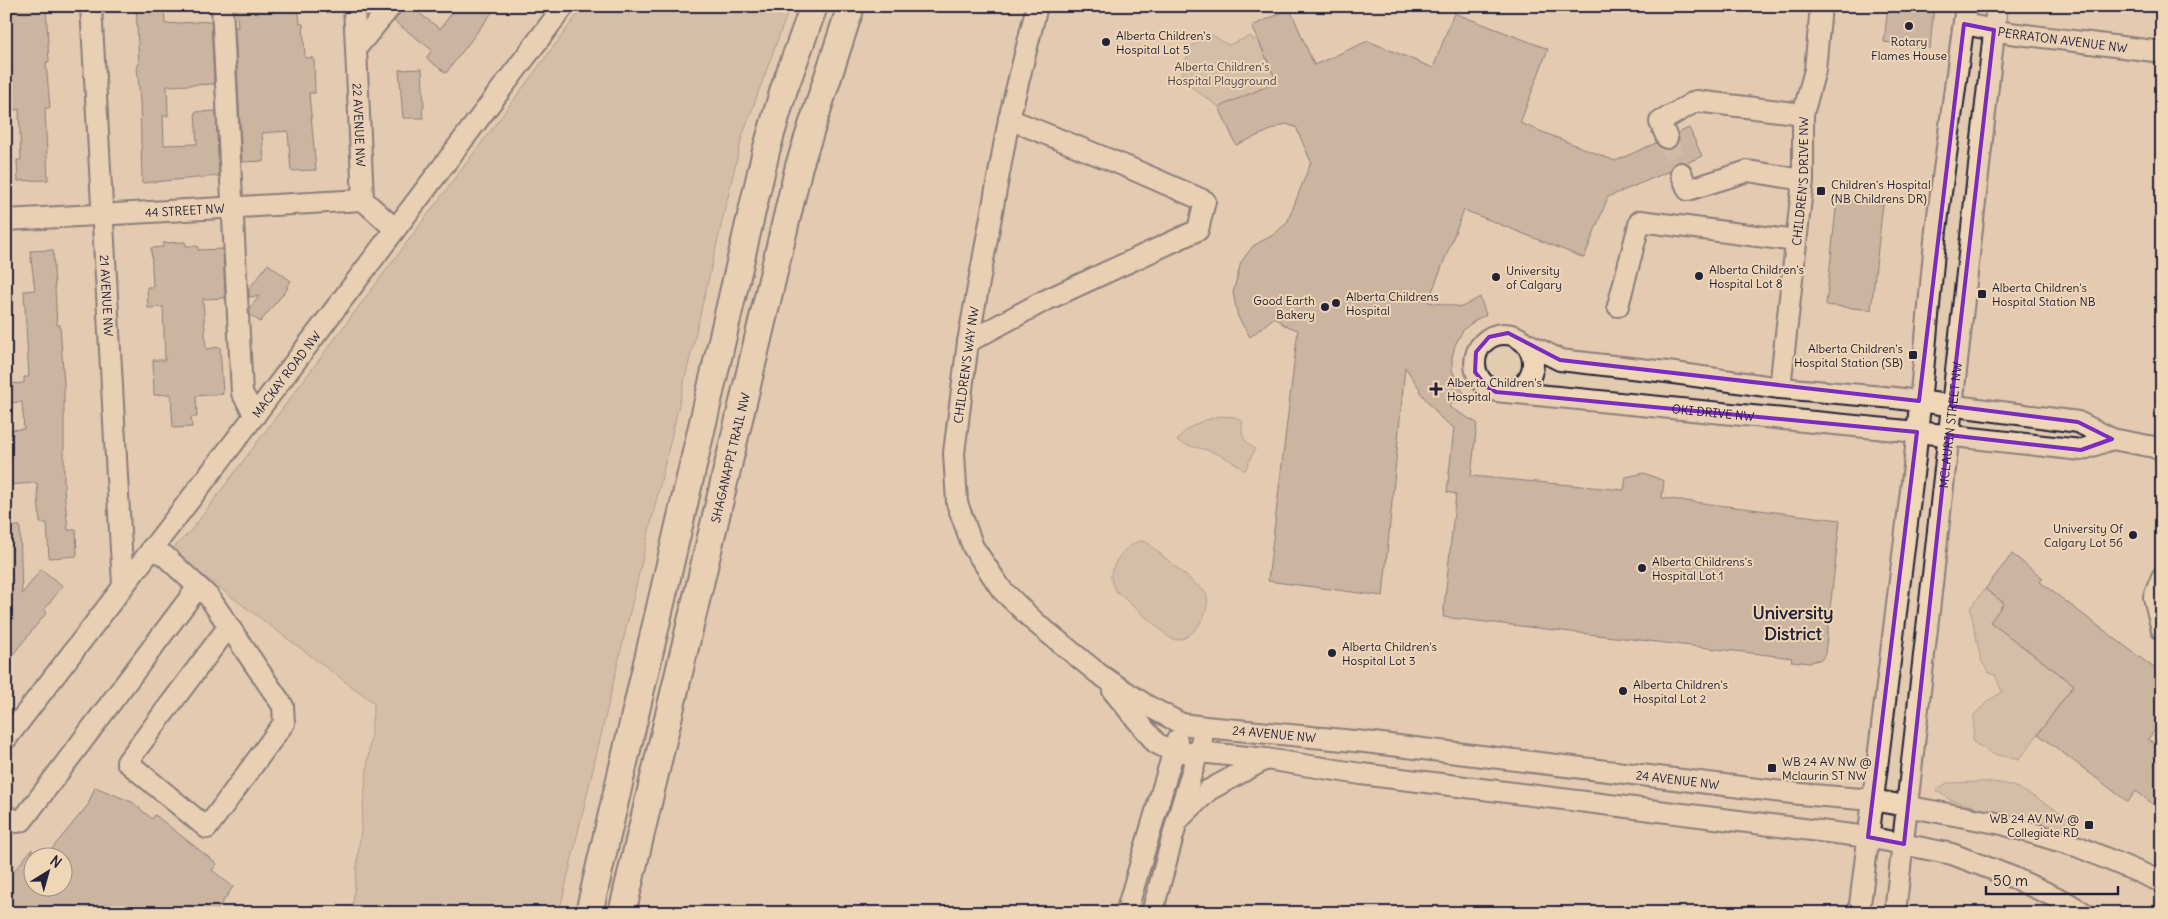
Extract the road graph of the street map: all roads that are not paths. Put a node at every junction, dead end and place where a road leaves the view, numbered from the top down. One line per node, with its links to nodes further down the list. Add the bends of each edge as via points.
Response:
1 (91, 6): 22 (street, 21 AVENUE NW)
2 (222, 6): 21 (street)
3 (354, 6): 13 (street, 22 AVENUE NW)
4 (391, 6): 13 (street)
5 (564, 6): 24 (street, MACKAY ROAD NW)
6 (814, 6): 58 (main road, via 784,89 766,152)
7 (851, 6): 59 (main road, SHAGANAPPI TRAIL NW, via 799,166)
8 (1037, 6): 16 (street, CHILDREN'S WAY NW)
9 (1821, 6): 15 (street, CHILDREN'S DRIVE NW, via 1815,70)
10 (1997, 6): 12 (street, MCLAURIN STREET NW)
11 (1965, 15): 12 (street, PERRATON AVENUE NW); 31 (street, via 1936,230)
12 (1994, 30): 14 (street, PERRATON AVENUE NW); 32 (street, MCLAURIN STREET NW)
13 (357, 47): 20 (street, 22 AVENUE NW)
14 (2162, 52)
15 (1803, 114): 17 (street, via 1696,101 1660,122); 19 (street, CHILDREN'S DRIVE NW)
16 (1009, 119): 27 (street, CHILDREN'S WAY NW); 27 (street, via 1205,201 1198,230 1042,302)
17 (1667, 138)
18 (1681, 173): 19 (street, via 1688,190 1748,172)
19 (1803, 180): 25 (street, CHILDREN'S DRIVE NW)
20 (363, 200): 21 (street, 44 STREET NW); 24 (street)
21 (232, 208): 22 (street, 44 STREET NW); 33 (street, via 242,393)
22 (102, 214): 23 (street, 44 STREET NW); 40 (street, 21 AVENUE NW)
23 (6, 220)
24 (395, 229): 33 (street, MACKAY ROAD NW)
25 (1796, 241): 26 (street, via 1640,221); 29 (street, CHILDREN'S DRIVE NW)
26 (1618, 306)
27 (968, 342): 44 (street, CHILDREN'S WAY NW, via 954,453 957,504 973,547 1002,590 1036,623)
28 (1526, 343): 29 (street, via 1560,360); 30 (street, via 1531,351 1533,369 1524,385); 30 (street, via 1508,334 1498,334 1489,337 1476,352 1475,372 1480,380 1487,388)
29 (1780, 388): 31 (street)
30 (1506, 392): 34 (street, OKI DRIVE NW)
31 (1919, 401): 32 (street); 34 (street)
32 (1952, 406): 35 (street, MCLAURIN STREET NW); 36 (street, via 2078,422)
33 (255, 415): 38 (street, MACKAY ROAD NW)
34 (1917, 432): 35 (street, OKI DRIVE NW); 51 (street)
35 (1948, 435): 36 (street, OKI DRIVE NW, via 2081,450); 52 (street, MCLAURIN STREET NW)
36 (2112, 439): 37 (street)
37 (2162, 451)
38 (152, 548): 40 (street, MACKAY ROAD NW); 41 (street)
39 (2162, 577): 43 (street, via 2154,598)
40 (123, 585): 47 (street, MACKAY ROAD NW)
41 (198, 587): 42 (street); 53 (street, via 22,821 17,822)
42 (229, 626): 42 (street, via 283,706 284,723 207,828 127,762)
43 (2162, 630)
44 (1099, 674): 45 (street, CHILDREN'S WAY NW); 48 (street, CHILDREN'S WAY NW, via 1156,743)
45 (1182, 724): 46 (street, 24 AVENUE NW); 48 (street)
46 (1205, 728): 49 (street); 51 (street, 24 AVENUE NW, via 1365,742)
47 (6, 740)
48 (1174, 752): 49 (street, 24 AVENUE NW); 60 (street)
49 (1199, 752): 50 (street, 24 AVENUE NW); 54 (street)
50 (1266, 759): 54 (street, via 1209,790); 55 (street, 24 AVENUE NW, via 1362,774)
51 (1873, 800): 52 (street, 24 AVENUE NW); 55 (street)
52 (1907, 807): 56 (street, MCLAURIN STREET NW); 57 (street, 24 AVENUE NW, via 2002,824 2079,847)
53 (6, 814)
54 (1177, 821): 61 (street)
55 (1868, 837): 56 (street, 24 AVENUE NW); 62 (street)
56 (1904, 844): 63 (street, MCLAURIN STREET NW); 64 (street, 24 AVENUE NW, via 1952,854 1986,867 2064,900)
57 (2162, 882)
58 (589, 913)
59 (622, 913)
60 (1126, 913)
61 (1152, 913)
62 (1859, 913)
63 (1895, 913)
64 (2084, 913)

